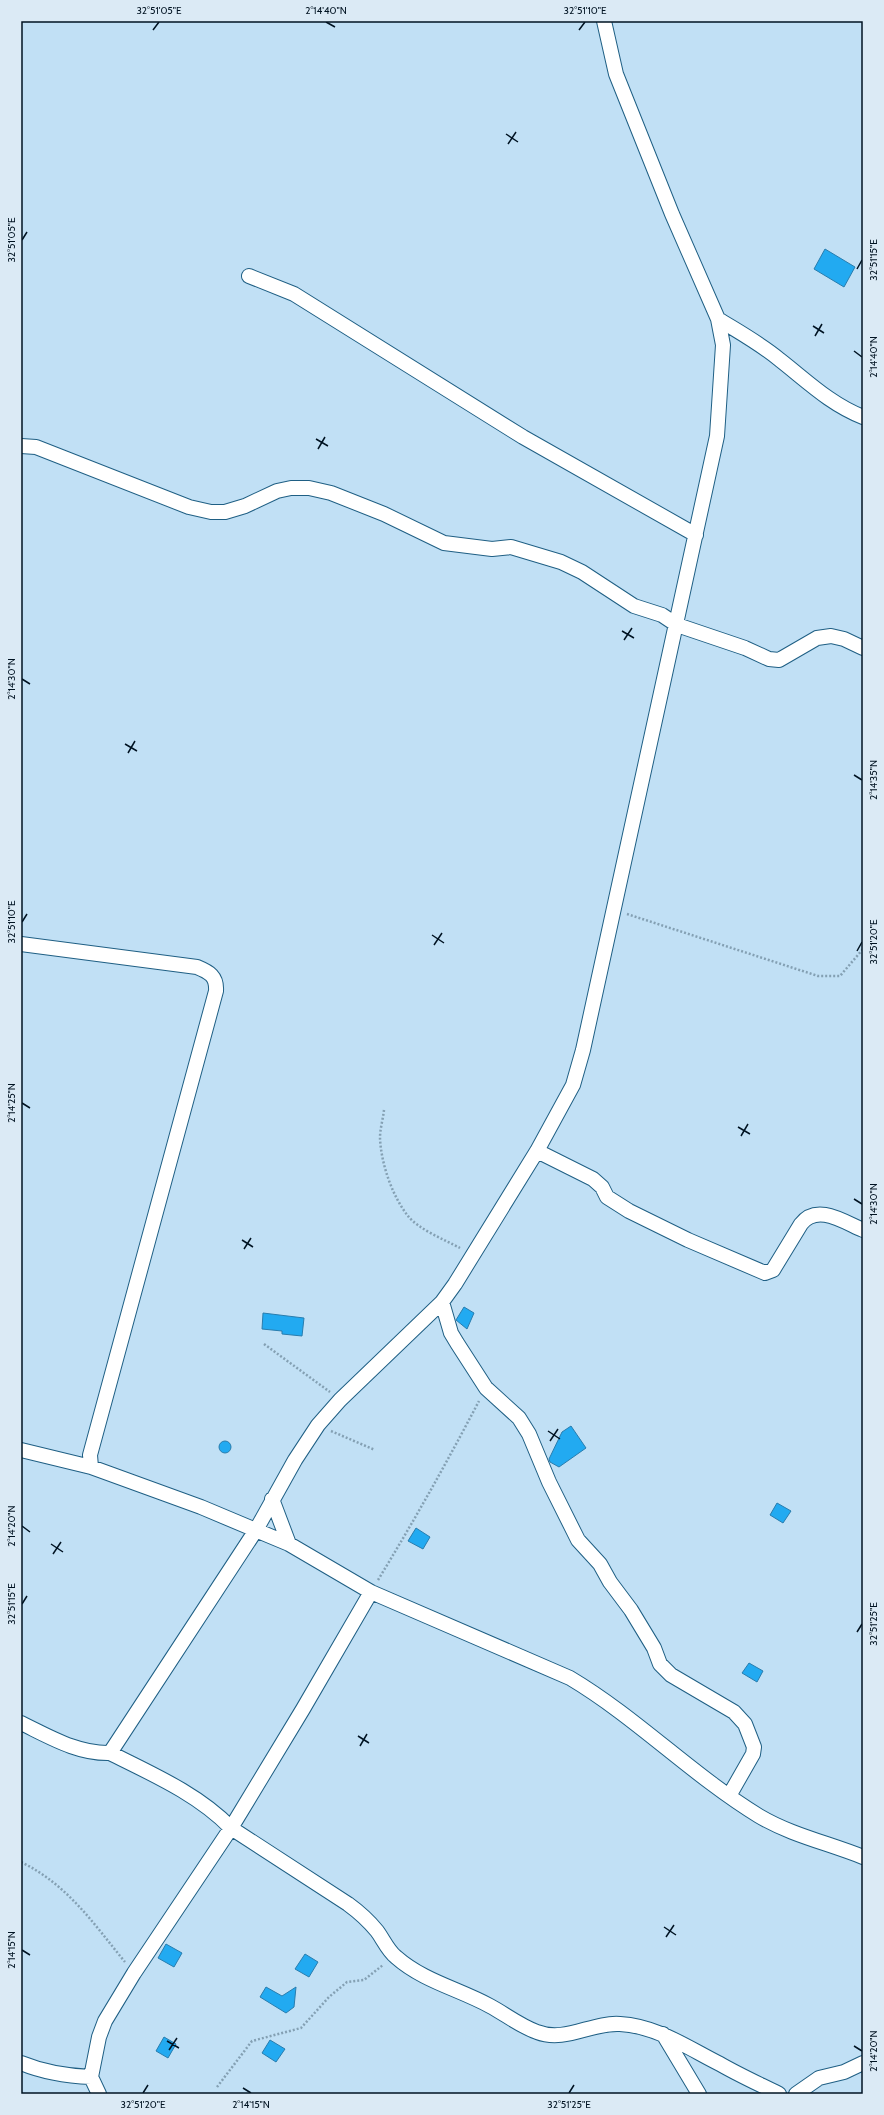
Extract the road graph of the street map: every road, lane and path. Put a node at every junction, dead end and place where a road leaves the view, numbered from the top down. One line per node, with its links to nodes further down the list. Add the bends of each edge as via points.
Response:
1 (604, 21): 3 (street, via 616,74 672,214)
2 (249, 276): 6 (street, via 294,294 523,437)
3 (718, 319): 4 (street, via 779,359 819,393); 6 (street, via 723,345 717,436)
4 (863, 417)
5 (21, 446): 7 (street, via 36,447 189,507 211,512 224,512 245,506 277,491 291,488 309,488 331,493 384,514 444,543 492,549 511,546 561,562 582,572 634,606 662,615)
6 (696, 536): 7 (street)
7 (677, 625): 8 (street, via 745,648 768,659 779,660 817,638 831,636); 9 (street)
8 (863, 648)
9 (614, 909): 11 (path, via 818,976 840,976); 13 (street, via 573,1085)
10 (21, 944): 23 (street, via 197,968 212,975 217,982 90,1455)
11 (863, 949)
12 (384, 1110): 15 (path, via 380,1138 386,1169 408,1217)
13 (537, 1150): 14 (street, via 593,1179 602,1187 607,1197 629,1211 765,1273 773,1270 801,1224 811,1215 830,1215); 15 (street)
14 (863, 1230)
15 (472, 1256): 16 (street)
16 (442, 1302): 18 (street, via 451,1333); 19 (street)
17 (264, 1344): 19 (path)
18 (486, 1388): 27 (path, via 448,1462); 30 (street, via 519,1418 529,1434 578,1540 600,1564 631,1610 664,1670 734,1712 746,1724 754,1747 753,1754)
19 (340, 1400): 20 (street)
20 (318, 1425): 22 (path); 24 (street)
21 (21, 1450): 23 (street)
22 (375, 1450)
23 (91, 1467): 25 (street)
24 (272, 1499): 25 (street); 26 (street)
25 (256, 1530): 26 (street); 29 (street)
26 (289, 1544): 27 (street)
27 (371, 1592): 30 (street, via 570,1678 599,1696); 31 (street)
28 (21, 1723): 29 (street, via 63,1744 93,1754)
29 (110, 1753): 31 (street, via 200,1801)
30 (729, 1796): 32 (street, via 760,1816 806,1838)
31 (231, 1828): 34 (street, via 362,1915); 35 (street)
32 (863, 1857)
33 (21, 1862): 35 (path, via 69,1894)
34 (395, 1956): 36 (street, via 413,1970 489,2006 538,2033 559,2035 619,2024); 40 (path, via 364,1980 347,1982 329,1997 301,2028 252,2040)
35 (134, 1973): 39 (street, via 101,2031)
36 (663, 2034): 42 (street); 43 (street)
37 (21, 2063): 39 (street, via 33,2068)
38 (863, 2063): 44 (street, via 844,2072 819,2078)
39 (91, 2077): 41 (street)
40 (217, 2087)
41 (99, 2094)
42 (699, 2094)
43 (779, 2094)
44 (796, 2094)

